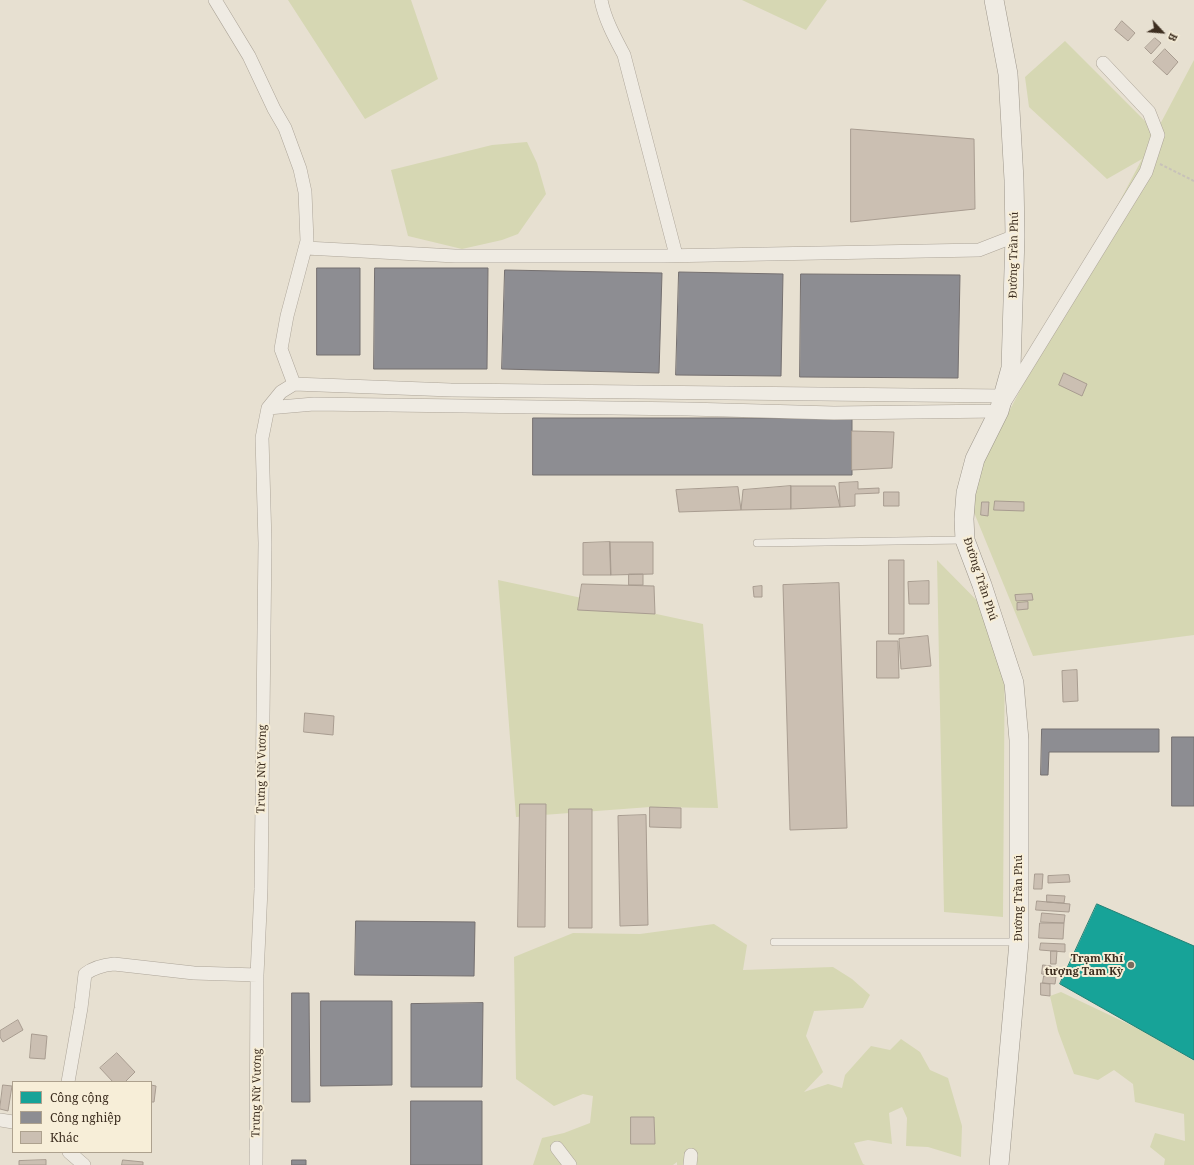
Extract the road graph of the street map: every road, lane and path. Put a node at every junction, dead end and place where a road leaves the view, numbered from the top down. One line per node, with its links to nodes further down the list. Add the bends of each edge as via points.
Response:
1 (215, 0): 8 (street, via 249,56 294,151 305,192 308,229)
2 (601, 0): 9 (street, via 624,56)
3 (994, 0): 7 (main road, Đường Trần Phú, via 1008,74)
4 (1103, 63): 5 (street, via 1150,112 1158,135)
5 (1150, 159): 6 (path); 11 (street, via 1146,172)
6 (1194, 181)
7 (1015, 236): 9 (street, via 979,250); 11 (main road, Đường Trần Phú, via 1011,368)
8 (306, 248): 9 (street, via 455,256); 10 (street, via 287,316 282,349)
9 (676, 255)
10 (294, 384): 11 (street); 12 (street, Trưng Nữ Vương, via 281,392)
11 (1001, 404): 12 (street, via 834,414 688,408 314,404); 13 (main road, Đường Trần Phú, via 975,459 966,493)
12 (268, 408): 17 (street, Trưng Nữ Vương, via 262,438 265,543 261,889)
13 (965, 540): 14 (lane); 16 (main road, Đường Trần Phú, via 1014,683 1019,740)
14 (757, 543)
15 (774, 942): 16 (lane)
16 (1019, 942): 26 (main road, Đường Trần Phú)
17 (257, 975): 18 (street, via 194,973 114,964 90,970 85,974); 24 (street, Trưng Nữ Vương)
18 (68, 1081)
19 (0, 1120): 20 (street)
20 (12, 1122)
21 (557, 1148): 25 (street)
22 (70, 1153): 23 (street)
23 (84, 1165)
24 (256, 1165)
25 (570, 1165)
26 (999, 1165)

